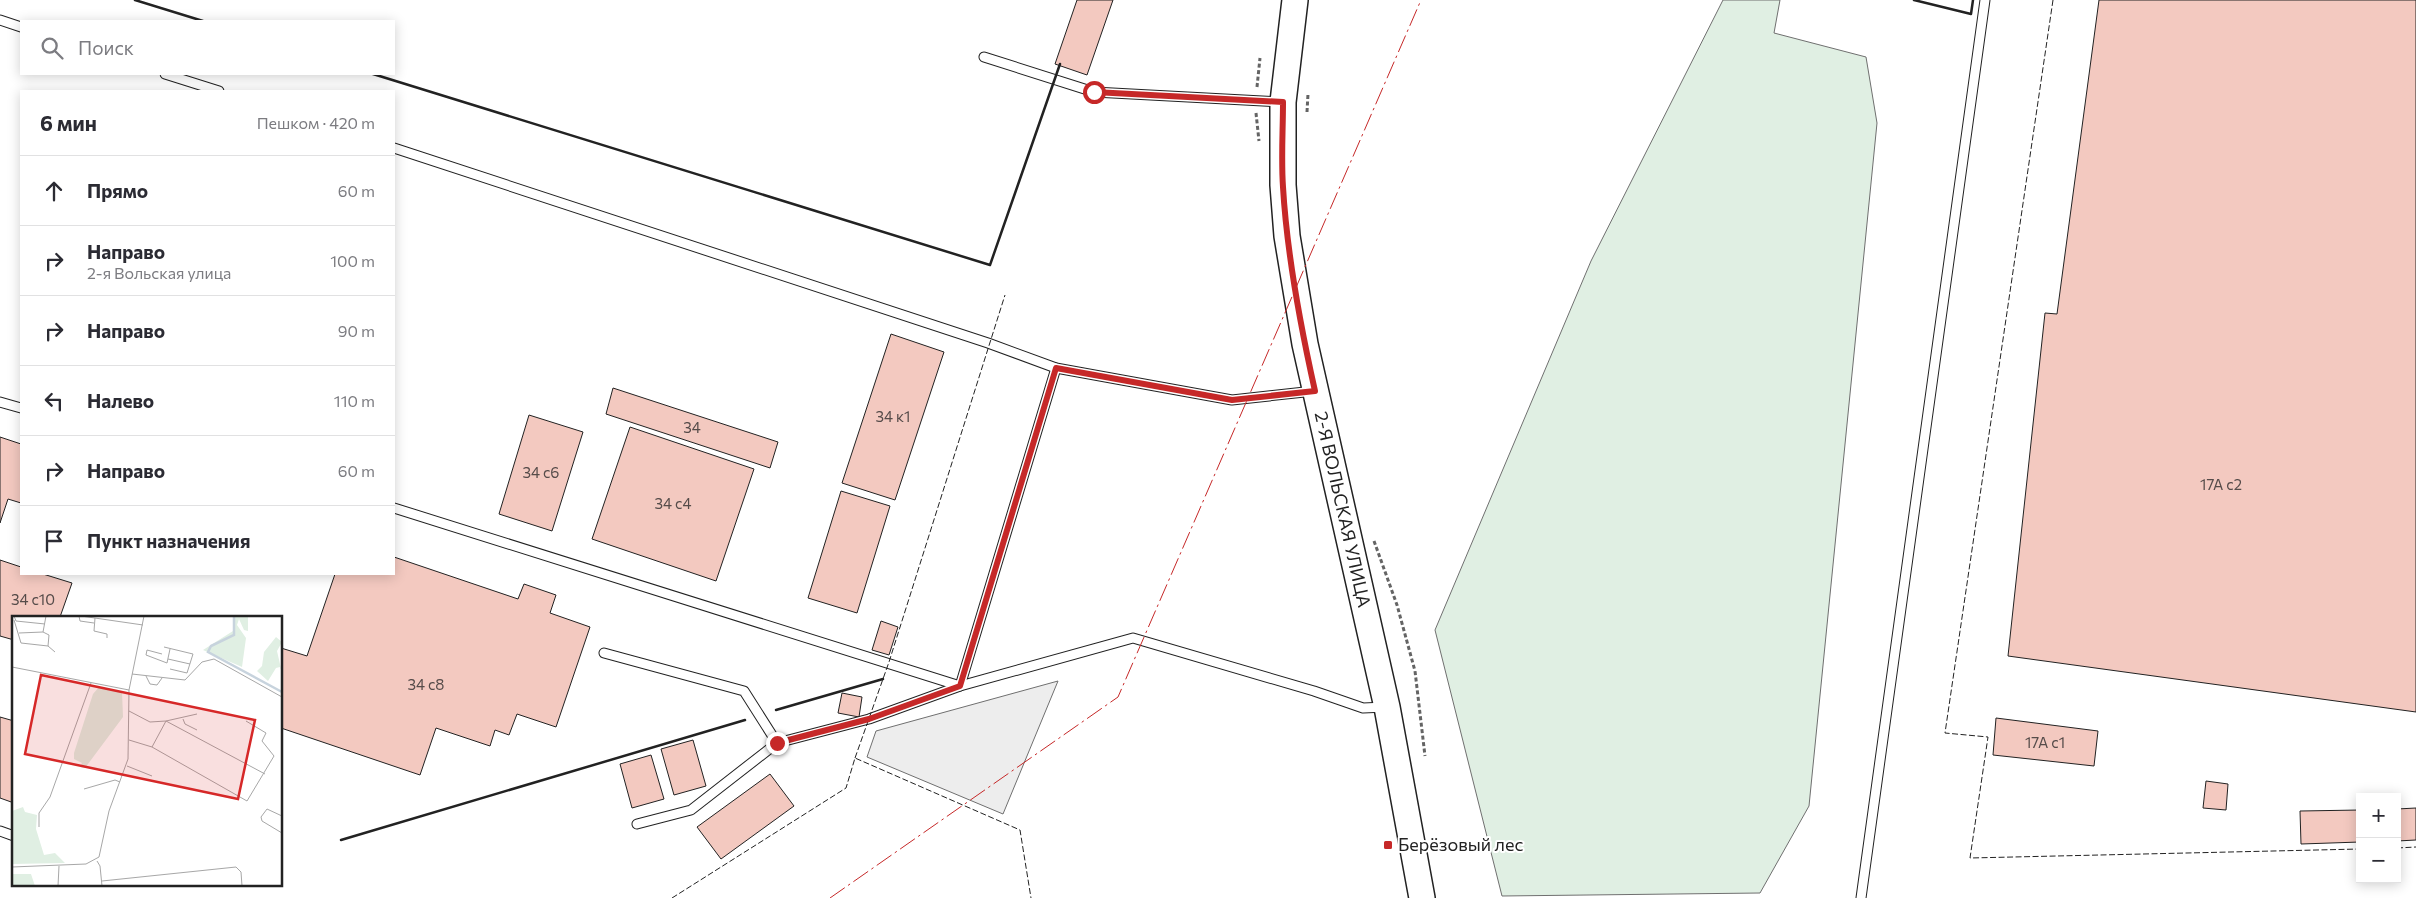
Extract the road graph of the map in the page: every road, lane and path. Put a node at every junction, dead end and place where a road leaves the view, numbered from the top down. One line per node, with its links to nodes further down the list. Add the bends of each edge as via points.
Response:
1 (1295, 0): 9 (main road, 2-Я ВОЛЬСКАЯ УЛИЦА)
2 (1985, 0): 27 (lane)
3 (0, 20): 4 (lane)
4 (20, 27)
5 (984, 57): 9 (lane, via 1094,92)
6 (169, 75): 8 (lane)
7 (1309, 86): 10 (path)
8 (216, 90)
9 (1283, 102): 13 (main road, 2-Я ВОЛЬСКАЯ УЛИЦА, via 1287,236)
10 (1307, 122)
11 (395, 148): 12 (lane)
12 (1056, 368): 13 (lane, via 1232,400); 19 (lane)
13 (1315, 391): 20 (main road, 2-Я ВОЛЬСКАЯ УЛИЦА)
14 (0, 402): 15 (lane)
15 (20, 408)
16 (395, 508): 19 (lane)
17 (1373, 538): 22 (path, via 1397,605 1415,671)
18 (604, 653): 21 (lane, via 744,691)
19 (960, 686): 20 (lane, via 1133,638 1362,708); 21 (lane, via 869,719)
20 (1387, 707): 26 (main road, 2-Я ВОЛЬСКАЯ УЛИЦА)
21 (777, 743): 23 (lane, via 690,810)
22 (1425, 756)
23 (637, 824)
24 (0, 831): 25 (lane)
25 (12, 835)
26 (1422, 898)
27 (1861, 898)

